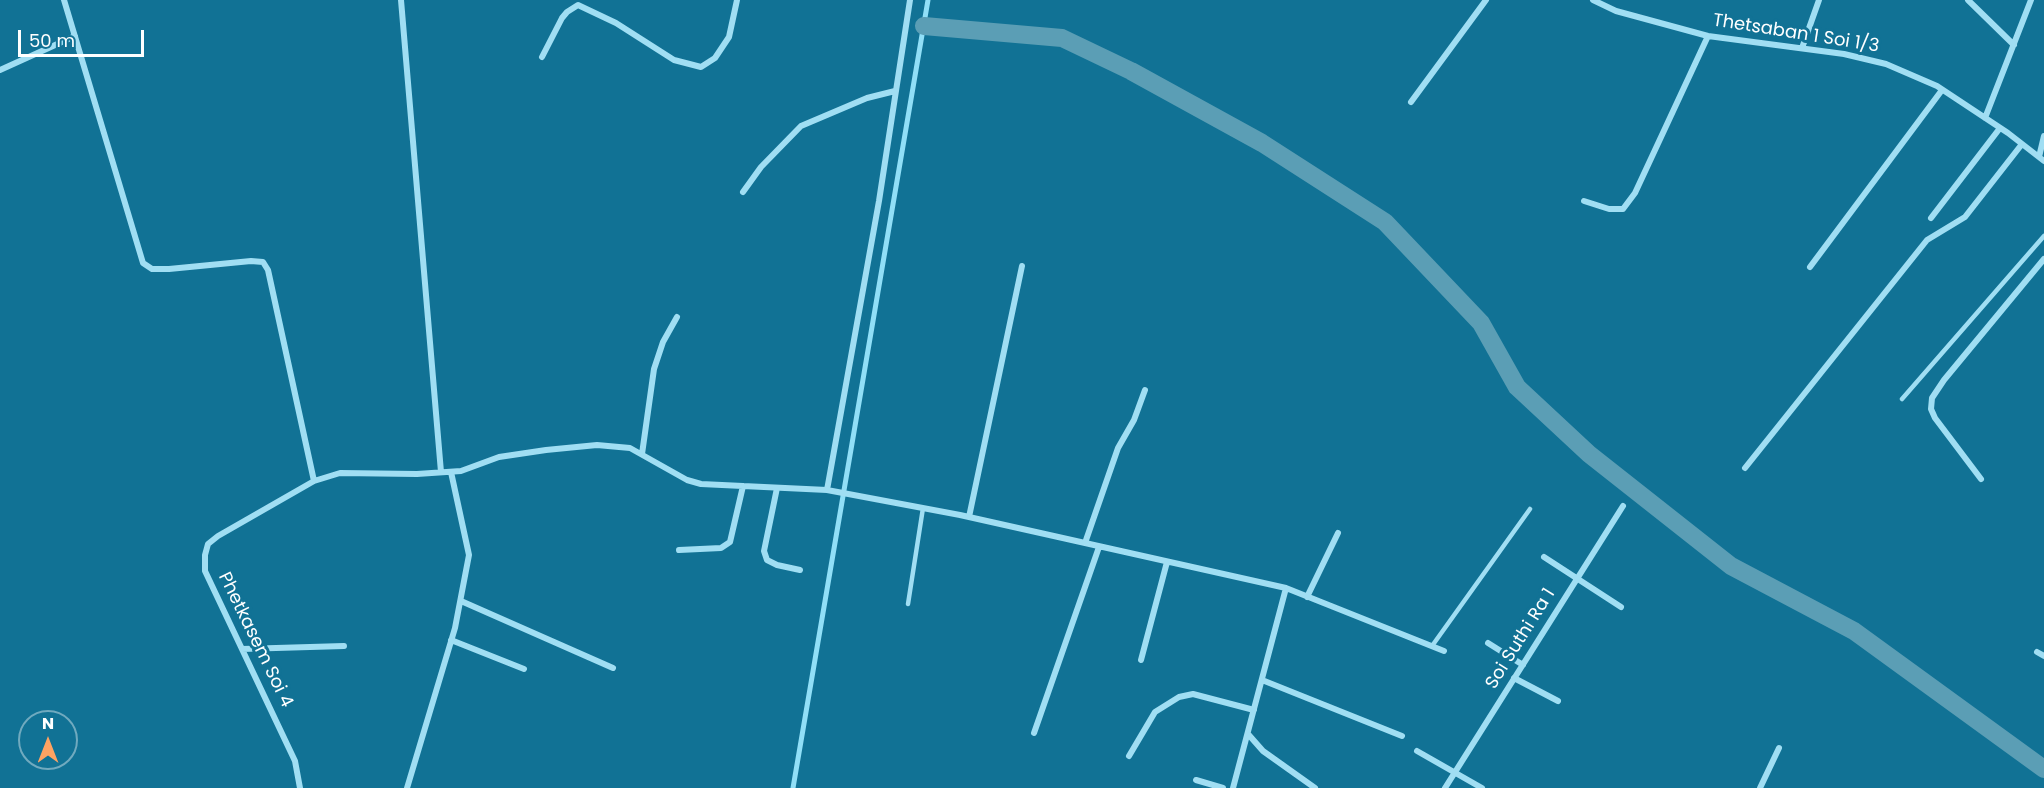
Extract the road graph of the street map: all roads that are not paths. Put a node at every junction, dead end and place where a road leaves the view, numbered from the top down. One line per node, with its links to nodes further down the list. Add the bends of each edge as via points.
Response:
1 (64, 0): 10 (street)
2 (401, 0): 36 (street)
3 (737, 0): 14 (street, via 729,37 715,58 701,67 674,60 616,23 578,5 562,18)
4 (910, 0): 17 (street)
5 (1486, 0): 18 (street)
6 (1593, 0): 11 (street, Thetsaban 1 Soi 1/3, via 1616,11)
7 (1820, 0): 13 (street)
8 (1968, 0): 12 (street)
9 (2031, 0): 12 (street)
10 (75, 36): 15 (street); 39 (street, via 142,263 152,269 169,269 251,261 263,262 268,270)
11 (1708, 36): 13 (street, Thetsaban 1 Soi 1/3); 25 (street, via 1635,193 1623,209)
12 (2014, 45): 19 (street)
13 (1802, 48): 16 (street, Thetsaban 1 Soi 1/3, via 1886,64)
14 (542, 57)
15 (0, 70)
16 (1942, 90): 19 (street, Thetsaban 1 Soi 1/3); 30 (street)
17 (895, 91): 24 (street, via 801,126); 42 (street)
18 (1411, 102)
19 (1985, 118): 20 (street, Thetsaban 1 Soi 1/3)
20 (2000, 128): 22 (street, Thetsaban 1 Soi 1/3); 26 (street)
21 (2044, 136): 23 (street)
22 (2022, 144): 23 (street, Thetsaban 1 Soi 1/3); 35 (street, via 1965,217 1927,240)
23 (2041, 159)
24 (743, 192)
25 (1584, 201)
26 (1931, 218)
27 (2044, 236): 33 (lane)
28 (2044, 259): 38 (street, via 1932,398 1935,418)
29 (1022, 266): 46 (street)
30 (1810, 267)
31 (677, 317): 34 (street, via 654,369)
32 (1145, 390): 48 (street, via 1118,448)
33 (1902, 399)
34 (642, 453): 37 (street, Phetkasem Soi 4, via 597,445 546,450 499,457); 40 (street, Phetkasem Soi 4, via 687,480)
35 (1745, 468)
36 (441, 472): 37 (street, Phetkasem Soi 4); 39 (street, Phetkasem Soi 4, via 340,473)
37 (451, 472): 57 (street, via 469,555)
38 (1981, 479)
39 (314, 481): 64 (street, Phetkasem Soi 4, via 208,544 205,571)
40 (743, 486): 41 (street, Phetkasem Soi 4); 50 (street, via 730,542 721,548)
41 (777, 488): 42 (street, Phetkasem Soi 4); 53 (street, via 764,551 767,560)
42 (829, 490): 44 (street, Phetkasem Soi 4)
43 (1623, 506): 54 (street, Soi Suthi Ra 1)
44 (922, 508): 46 (street, Phetkasem Soi 4); 58 (lane)
45 (1530, 508): 63 (lane)
46 (969, 517): 48 (street, Phetkasem Soi 4)
47 (1338, 533): 56 (street)
48 (1085, 543): 49 (street, Phetkasem Soi 4)
49 (1099, 547): 52 (street, Phetkasem Soi 4); 76 (street)
50 (679, 550)
51 (1544, 557): 54 (street)
52 (1167, 562): 55 (street, Phetkasem Soi 4); 68 (street)
53 (800, 570)
54 (1577, 579): 59 (street); 69 (street, Soi Suthi Ra 1)
55 (1286, 588): 56 (street, Phetkasem Soi 4); 73 (street)
56 (1307, 597): 63 (street, Phetkasem Soi 4)
57 (461, 601): 60 (street); 70 (street)
58 (908, 604)
59 (1621, 607)
60 (451, 640): 71 (street); 85 (street)
61 (1488, 643): 69 (street)
62 (344, 646): 64 (street)
63 (1432, 646): 65 (street, Phetkasem Soi 4)
64 (242, 648): 84 (street, Phetkasem Soi 4, via 296,761)
65 (1444, 651)
66 (2037, 652): 67 (street)
67 (2044, 656)
68 (1141, 660)
69 (1523, 665): 72 (street, Soi Suthi Ra 1)
70 (614, 668)
71 (524, 669)
72 (1514, 678): 74 (street); 82 (street, Soi Suthi Ra 1)
73 (1262, 680): 75 (street); 78 (street)
74 (1558, 701)
75 (1254, 710): 77 (street); 81 (street, via 1193,694 1179,697 1155,712)
76 (1034, 733)
77 (1248, 734): 87 (street); 88 (street, via 1263,751)
78 (1402, 736)
79 (1779, 748): 91 (street)
80 (1418, 751): 82 (street)
81 (1129, 756)
82 (1455, 772): 89 (street, Soi Suthi Ra 1); 90 (street)
83 (1196, 780): 86 (street)
84 (300, 788)
85 (407, 788)
86 (1223, 788)
87 (1233, 788)
88 (1315, 788)
89 (1445, 788)
90 (1482, 788)
91 (1760, 788)

